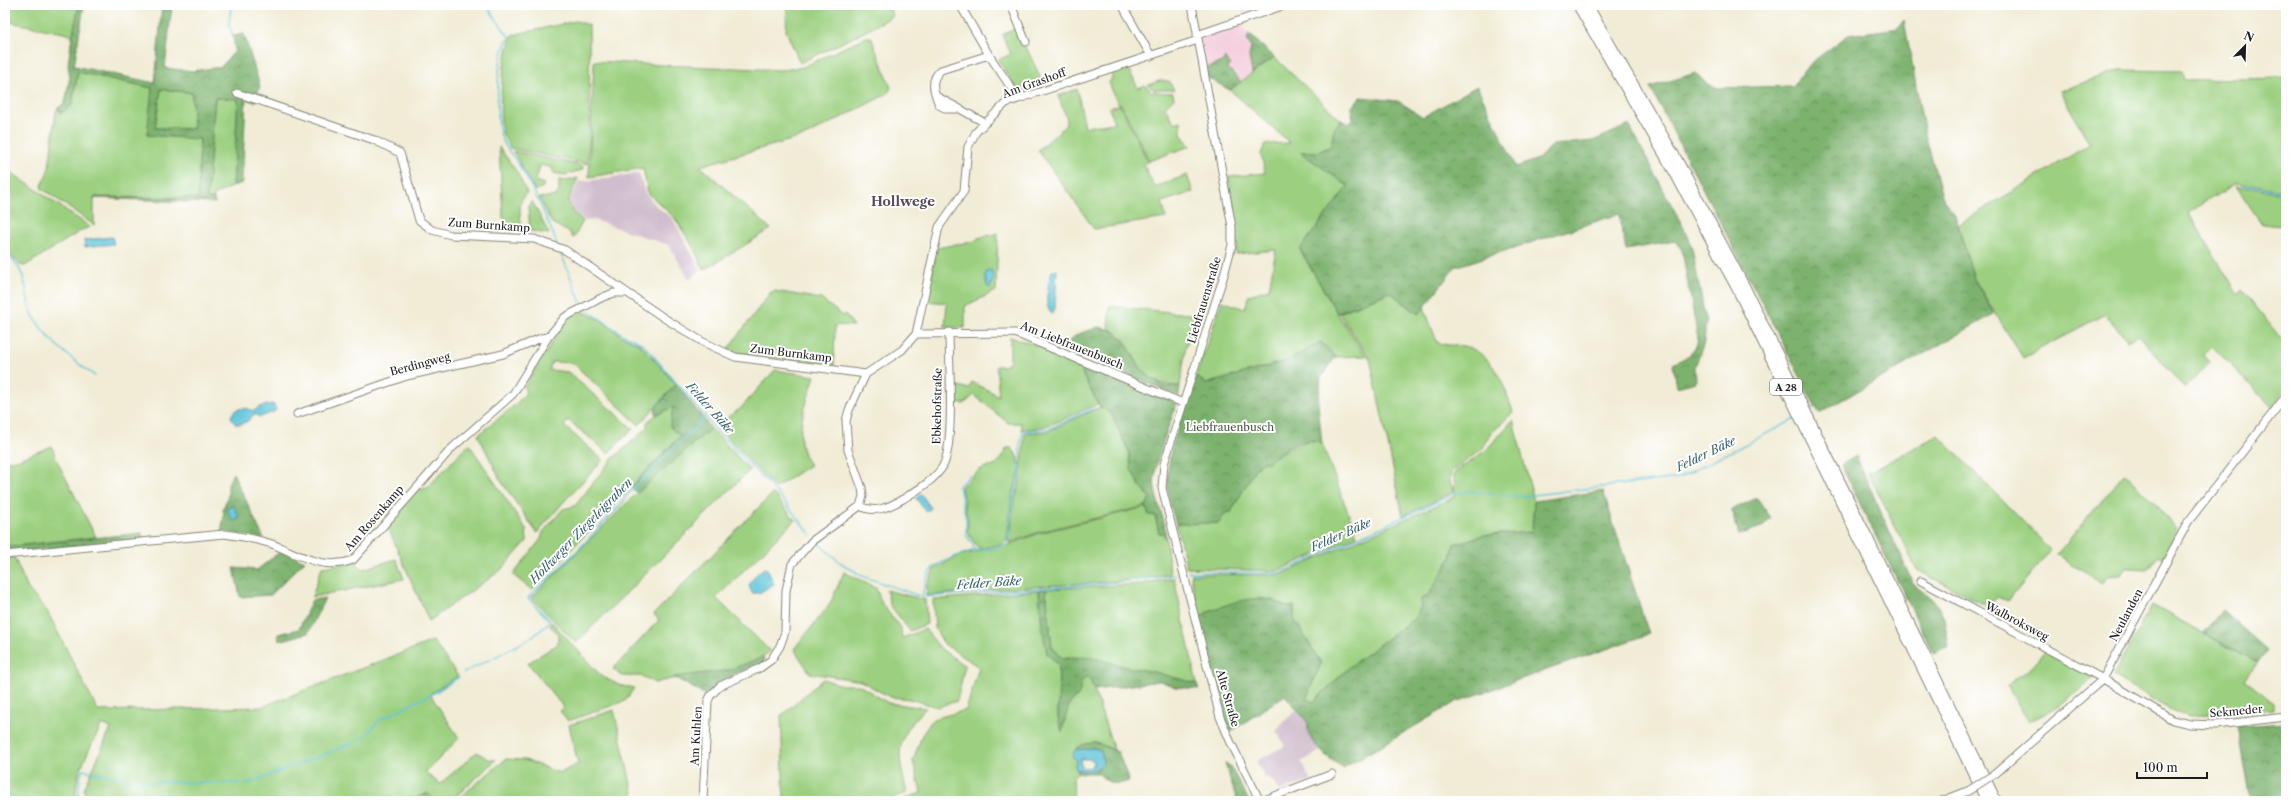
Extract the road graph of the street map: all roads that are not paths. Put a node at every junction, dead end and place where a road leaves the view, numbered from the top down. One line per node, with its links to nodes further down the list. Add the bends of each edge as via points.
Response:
1 (960, 5): 10 (street)
2 (1011, 5): 9 (street)
3 (1122, 5): 11 (street)
4 (1192, 5): 8 (street, Liebfrauenstraße)
5 (1285, 5): 8 (street, Am Grashoff)
6 (1578, 5): 35 (highway, A 28, via 1667,157 1738,290)
7 (1587, 5): 36 (highway, A 28, via 1652,115 1744,286)
8 (1198, 37): 11 (street, Am Grashoff); 23 (street, Liebfrauenstraße, via 1232,237 1226,269)
9 (1026, 42)
10 (989, 55): 13 (street); 14 (street, via 940,70 933,82 939,104 943,108 960,109)
11 (1151, 56): 13 (street, Am Grashoff)
12 (237, 93): 15 (street, Zum Burnkamp, via 374,140 400,153 419,220 432,230 451,235 534,239 565,250)
13 (1018, 98): 14 (street, Am Grashoff, via 1006,103)
14 (985, 123): 19 (street, Am Grashoff, via 970,141 962,196 939,227 918,326)
15 (611, 282): 16 (street, Zum Burnkamp); 17 (street, via 612,290)
16 (627, 293): 17 (street, Am Rosenkamp); 21 (street, Zum Burnkamp, via 703,342 735,357)
17 (609, 294): 20 (street, Am Rosenkamp, via 565,317)
18 (949, 332): 19 (street, Am Liebfrauenbusch); 23 (street, Am Liebfrauenbusch, via 1015,333); 25 (street, Ebkehofstraße, via 948,446 942,467 918,489 892,505 878,510 867,510)
19 (920, 333): 21 (street, via 902,350)
20 (548, 337): 24 (street, Berdingweg, via 503,354 407,376); 26 (street, Am Rosenkamp, via 513,394 452,448 354,560 334,565 318,563 258,540 224,534)
21 (866, 374): 25 (street, via 846,420 848,450 862,488)
22 (2286, 396): 29 (street, Neulanden, via 2188,522)
23 (1183, 403): 28 (street, Liebfrauenstraße, via 1164,464 1162,488)
24 (297, 414)
25 (860, 506): 32 (street, Am Kuhlen, via 812,541 792,564 786,590 785,632 771,660 760,668 720,686 710,695)
26 (5, 555)
27 (1921, 581): 29 (street, Walbroksweg)
28 (1189, 596): 33 (street, Alte Straße, via 1224,727)
29 (2103, 679): 30 (street, Sekmeder, via 2173,720 2190,724 2216,725); 34 (street, Neulanden, bridge, via 1996,773 1968,791)
30 (2286, 717)
31 (1332, 774): 33 (street)
32 (703, 801)
33 (1261, 801)
34 (1942, 801)
35 (1988, 801)
36 (1996, 801)

